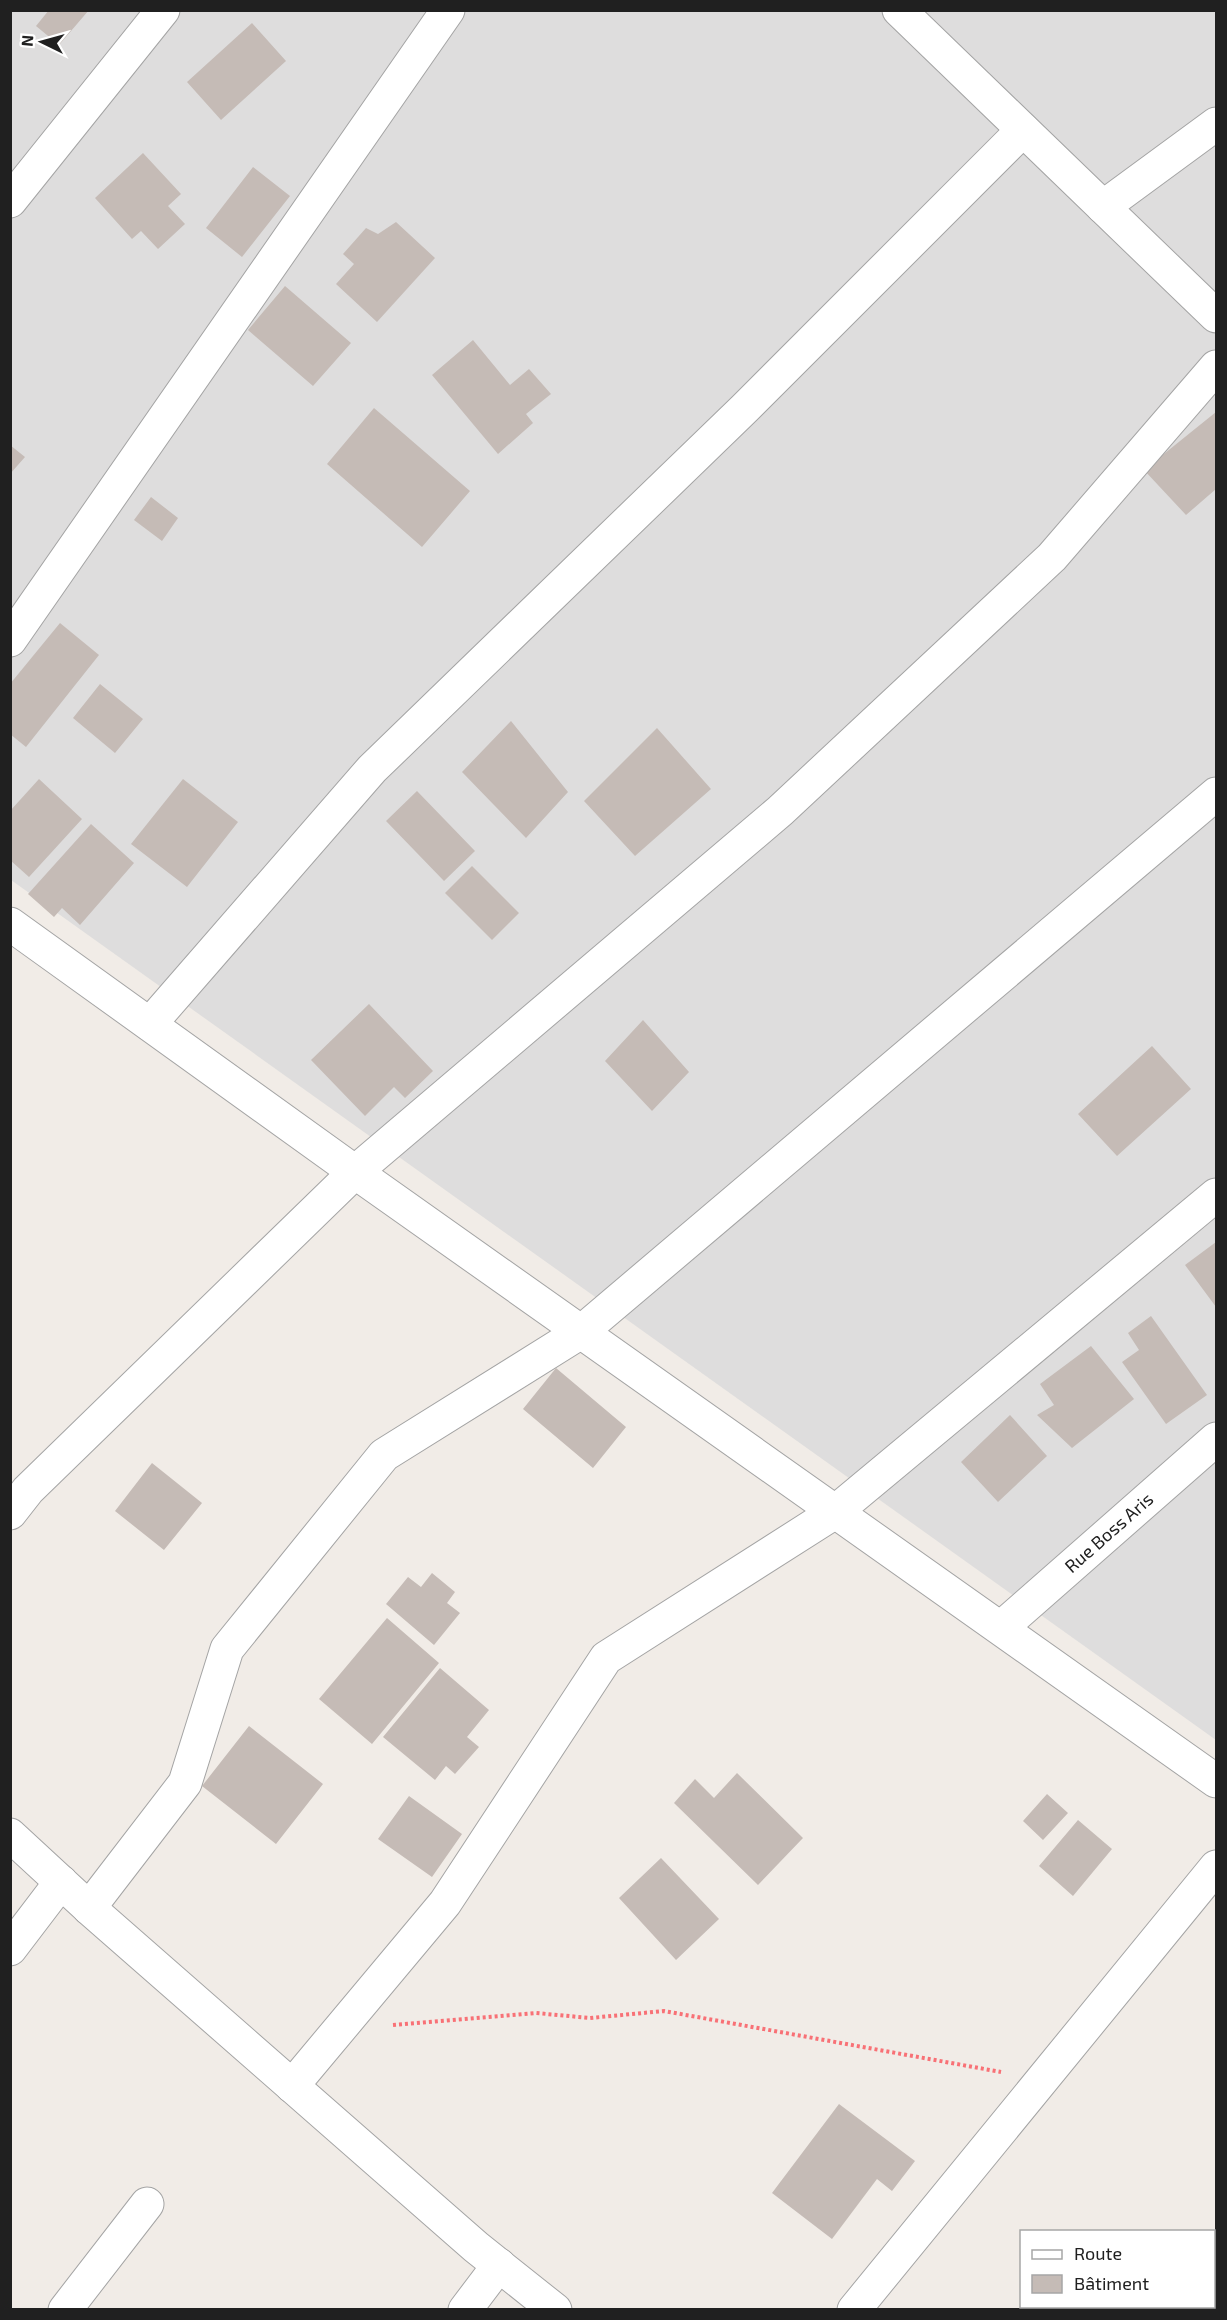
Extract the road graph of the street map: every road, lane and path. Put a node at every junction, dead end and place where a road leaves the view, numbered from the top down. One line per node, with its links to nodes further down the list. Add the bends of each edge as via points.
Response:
1 (163, 10): 6 (street)
2 (448, 10): 10 (street)
3 (899, 10): 5 (street)
4 (1216, 124): 7 (street)
5 (1023, 130): 7 (street); 13 (street, via 744,409 372,769)
6 (10, 201)
7 (1103, 207): 8 (street)
8 (1216, 316)
9 (1216, 367): 14 (street, via 1052,557 771,819)
10 (10, 640)
11 (1216, 794): 16 (street)
12 (10, 924): 13 (street)
13 (150, 1024): 14 (street)
14 (354, 1172): 16 (street); 19 (street, via 28,1490)
15 (1216, 1195): 18 (street)
16 (581, 1332): 18 (street); 25 (street, via 384,1455 227,1649 185,1783)
17 (1216, 1439): 20 (street, Rue Boss Aris)
18 (835, 1512): 20 (street); 27 (street, via 606,1658 445,1903)
19 (10, 1513)
20 (1001, 1628): 21 (street)
21 (1216, 1781)
22 (10, 1835): 24 (street)
23 (1216, 1867): 28 (street)
24 (61, 1882): 25 (street); 26 (street)
25 (89, 1908): 29 (street)
26 (10, 1949)
27 (339, 2030): 28 (path, via 536,2013 590,2018 664,2012); 29 (street)
28 (1042, 2079): 35 (street)
29 (292, 2086): 31 (street)
30 (147, 2204): 32 (street)
31 (499, 2265): 33 (street); 34 (street)
32 (65, 2310)
33 (465, 2310)
34 (555, 2310)
35 (854, 2310)

